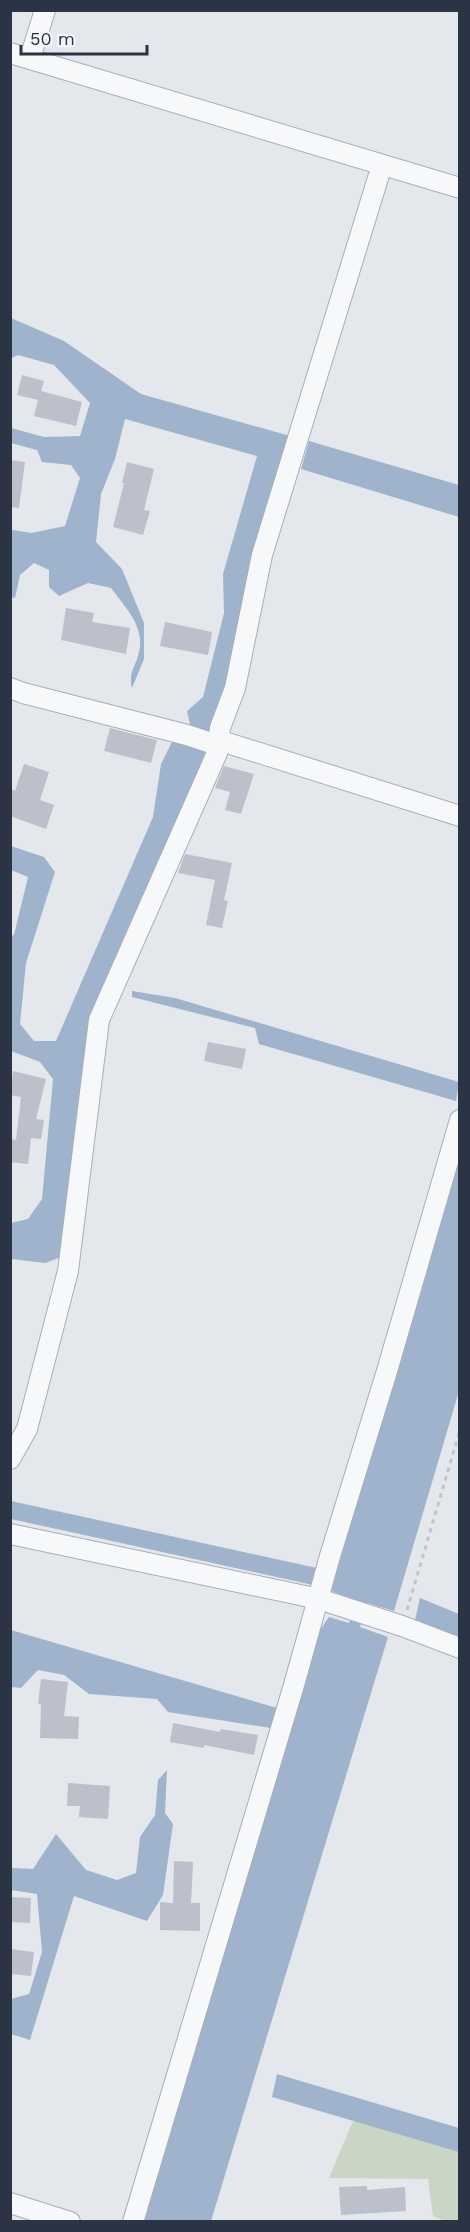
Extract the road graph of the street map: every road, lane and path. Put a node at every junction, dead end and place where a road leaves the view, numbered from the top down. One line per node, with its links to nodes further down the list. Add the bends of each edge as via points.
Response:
1 (45, 10): 3 (street)
2 (10, 53): 3 (street)
3 (30, 58): 4 (street)
4 (382, 165): 5 (street); 7 (street, via 261,555 235,688)
5 (459, 188)
6 (10, 688): 7 (street)
7 (213, 741): 8 (street); 11 (street, via 217,753 99,1020 68,1271 27,1429)
8 (459, 816)
9 (459, 1120): 13 (street)
10 (459, 1430): 14 (path)
11 (10, 1459)
12 (10, 1534): 13 (street)
13 (319, 1599): 14 (street); 18 (street)
14 (402, 1626): 15 (street)
15 (459, 1648)
16 (10, 2203): 17 (street)
17 (70, 2222)
18 (133, 2222)

